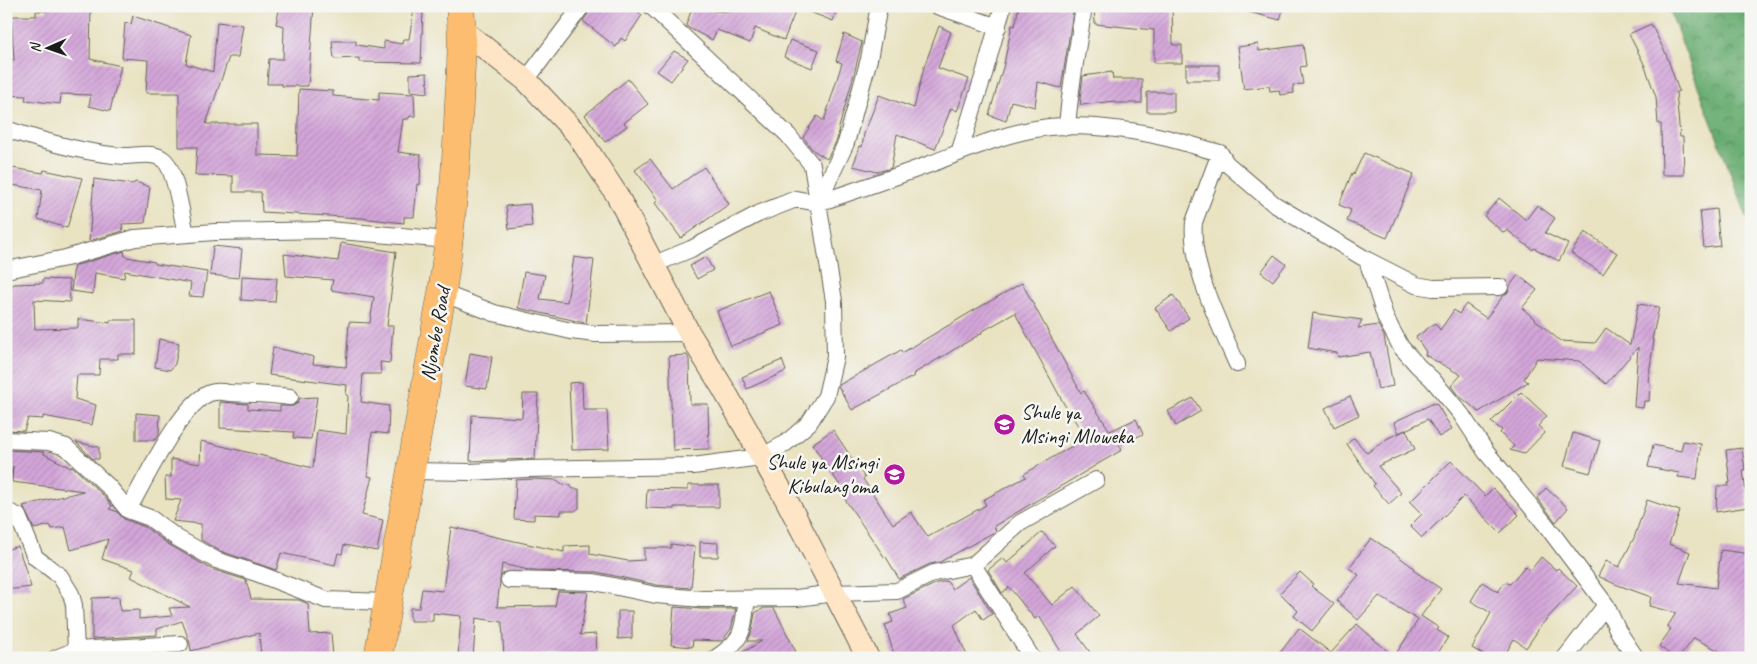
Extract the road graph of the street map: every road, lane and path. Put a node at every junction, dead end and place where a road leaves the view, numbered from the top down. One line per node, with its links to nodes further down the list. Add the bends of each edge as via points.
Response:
1 (582, 6): 9 (street)
2 (651, 6): 14 (street, via 788,135 812,165)
3 (879, 6): 14 (street, via 869,59 846,143)
4 (937, 6): 8 (street)
5 (1003, 6): 8 (street)
6 (1084, 6): 10 (street)
7 (461, 18): 9 (main road); 16 (highway, Njombe Road, via 458,142)
8 (998, 27): 12 (street)
9 (526, 80): 18 (main road, via 577,134 617,195)
10 (1067, 127): 12 (street, via 1021,132); 13 (street, via 1126,130)
11 (6, 129): 15 (street, via 88,150 124,156 157,155 172,171)
12 (960, 153): 14 (street)
13 (1220, 153): 17 (street, via 1226,163 1274,204); 23 (street, via 1192,233 1207,291)
14 (818, 203): 18 (street, via 796,199); 26 (street, via 834,301 833,365 826,396 809,423 786,443)
15 (186, 234): 16 (street, via 328,230); 19 (street, via 135,238 66,258)
16 (450, 240): 21 (highway, Njombe Road)
17 (1367, 260): 20 (street, via 1416,285 1433,288); 36 (street, via 1386,319 1401,347 1461,414 1486,452)
18 (652, 265): 22 (main road)
19 (6, 270)
20 (1500, 287)
21 (442, 293): 22 (street, via 494,313 571,331 596,334); 27 (highway, Njombe Road)
22 (688, 333): 26 (main road)
23 (1237, 364)
24 (290, 397): 29 (street, via 212,392 199,398 170,437)
25 (6, 440): 29 (street, via 49,442 66,447 109,487)
26 (762, 457): 27 (street, via 693,466); 33 (main road)
27 (411, 471): 35 (highway, Njombe Road)
28 (1096, 480): 31 (street, via 1020,523)
29 (128, 510): 35 (street, via 150,518 216,560 326,600)
30 (6, 511): 38 (street, via 18,516 35,557 60,576 66,585 74,605)
31 (973, 565): 33 (street, via 934,573 897,590); 43 (street)
32 (509, 580): 34 (street, via 594,582 656,595)
33 (835, 593): 34 (street); 42 (main road)
34 (747, 599): 41 (street, via 739,639)
35 (388, 602): 40 (highway, Njombe Road)
36 (1606, 606): 44 (street); 45 (street)
37 (180, 644): 38 (street)
38 (76, 650): 39 (street)
39 (56, 658)
40 (378, 658)
41 (716, 658)
42 (868, 658)
43 (1032, 658)
44 (1566, 658)
45 (1636, 658)

